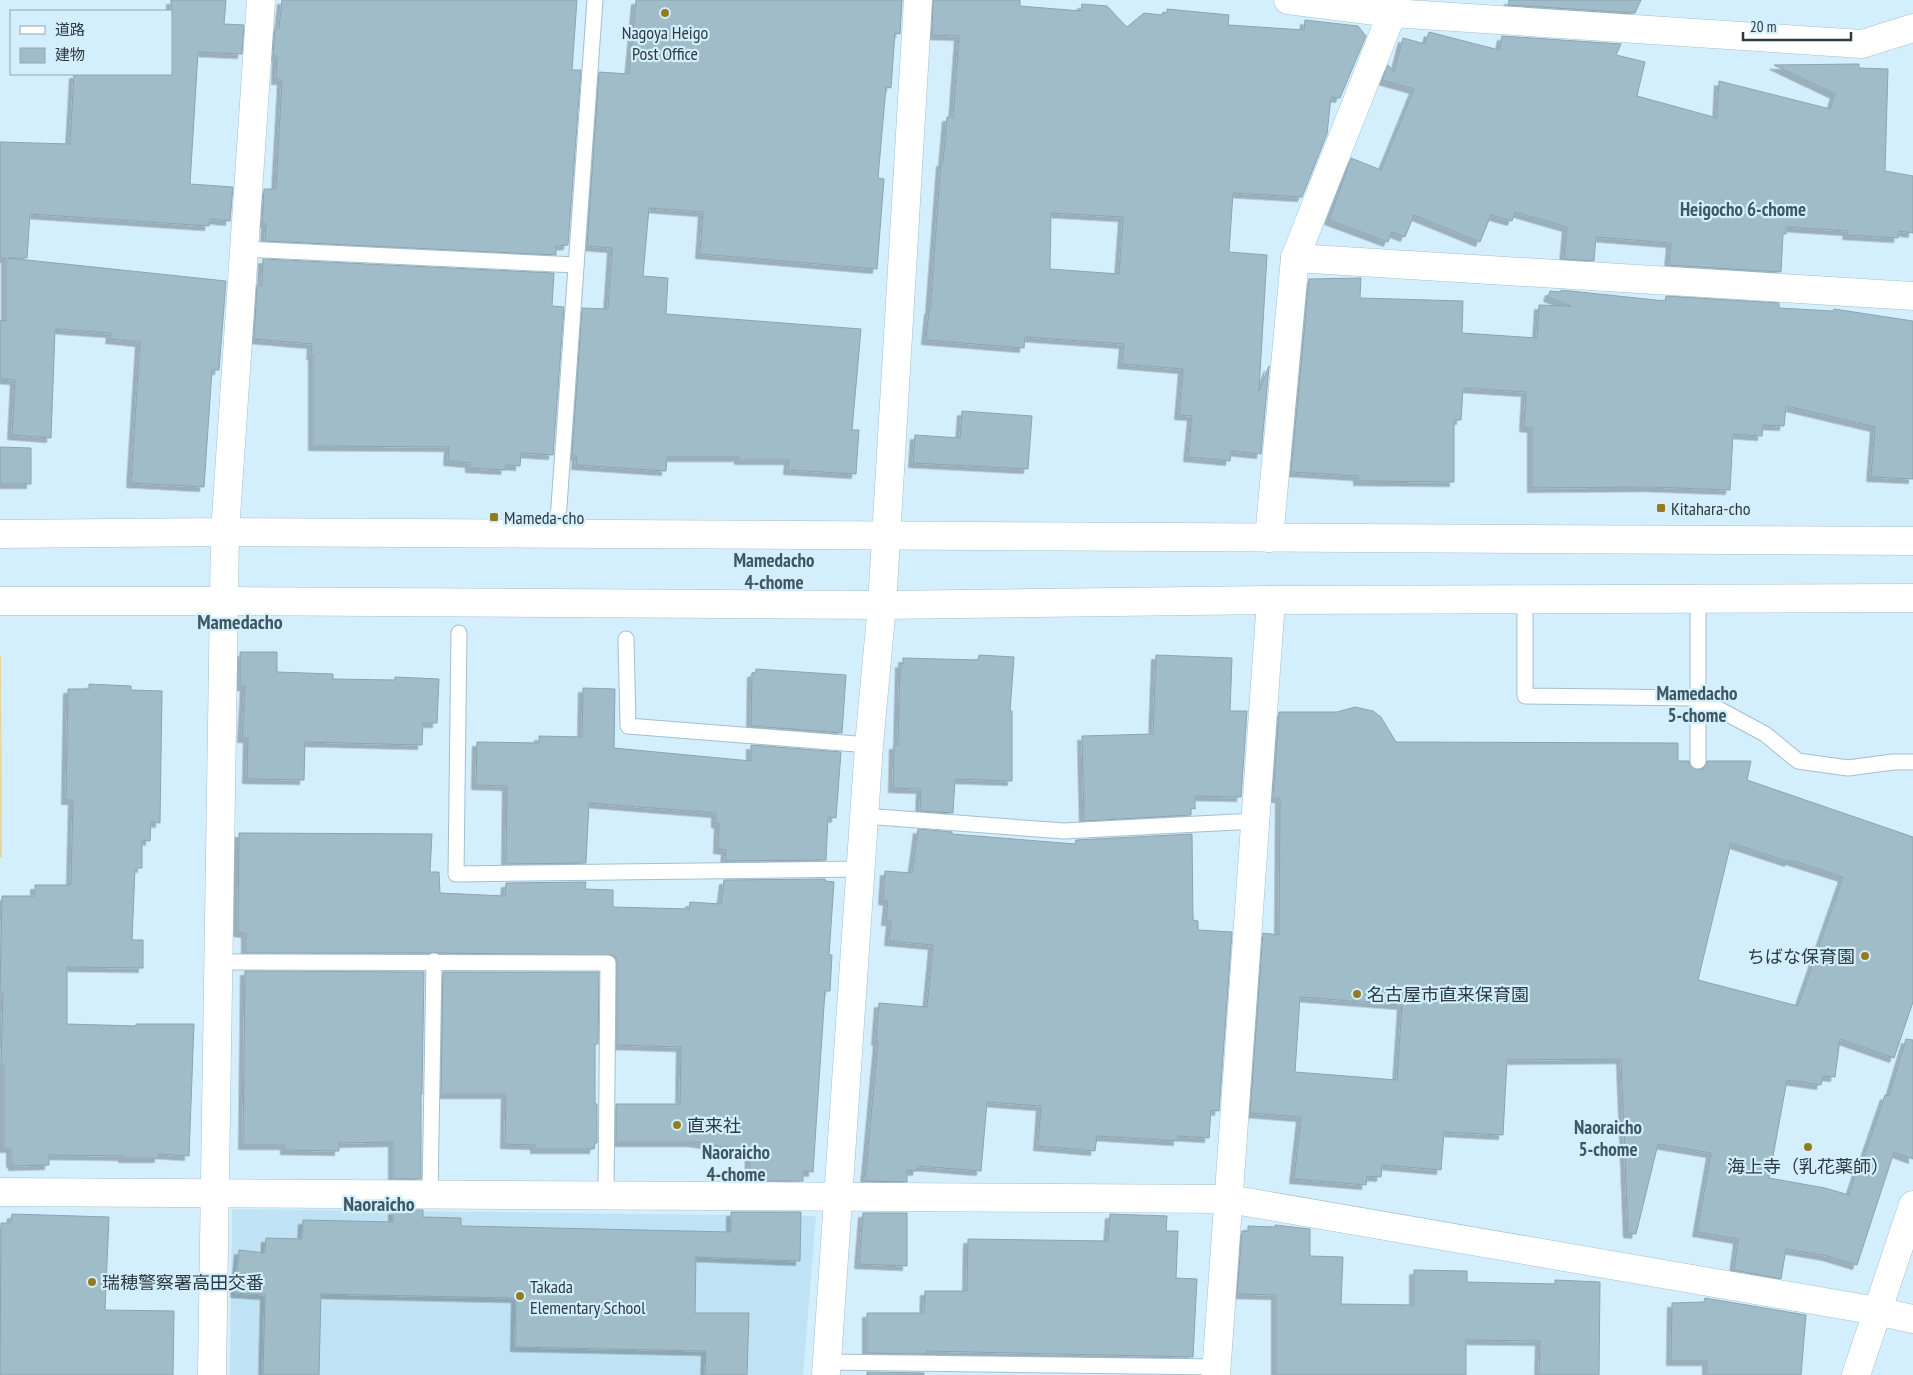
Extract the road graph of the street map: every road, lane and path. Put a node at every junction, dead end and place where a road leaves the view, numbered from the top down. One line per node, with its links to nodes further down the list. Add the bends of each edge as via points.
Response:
1 (261, 0): 7 (street)
2 (595, 0): 9 (lane)
3 (918, 0): 14 (street)
4 (1288, 0): 5 (street)
5 (1406, 9): 6 (street, via 1862,44); 8 (street)
6 (1913, 28)
7 (244, 249): 9 (lane); 11 (street)
8 (1295, 258): 10 (street); 15 (street)
9 (576, 265): 13 (lane)
10 (1913, 296)
11 (225, 532): 12 (street); 13 (street); 22 (street)
12 (0, 534)
13 (557, 534): 14 (street)
14 (886, 536): 15 (street); 23 (street)
15 (1269, 538): 16 (street)
16 (1913, 541)
17 (1913, 598): 19 (street)
18 (1525, 599): 19 (street); 20 (street); 26 (lane, via 1525,696)
19 (1698, 599): 26 (lane)
20 (1271, 600): 23 (street); 31 (street)
21 (0, 601): 22 (street)
22 (223, 601): 23 (street); 34 (street)
23 (882, 605): 27 (street)
24 (460, 633): 32 (lane, via 456,874)
25 (626, 639): 27 (lane, via 628,726)
26 (1698, 698): 28 (lane); 29 (lane, via 1766,734 1798,761 1848,768)
27 (869, 745): 30 (street)
28 (1698, 761)
29 (1913, 762)
30 (864, 816): 31 (lane, via 1064,831); 32 (street)
31 (1255, 820): 40 (street)
32 (860, 869): 39 (street)
33 (434, 961): 34 (lane); 37 (lane); 38 (lane, via 608,963)
34 (219, 962): 36 (street)
35 (0, 1192): 36 (street)
36 (215, 1194): 37 (street); 46 (street)
37 (430, 1195): 38 (street)
38 (606, 1196): 39 (street)
39 (838, 1197): 40 (street); 44 (street)
40 (1229, 1199): 42 (street); 45 (street)
41 (1913, 1205): 42 (street)
42 (1878, 1311): 43 (street); 47 (street)
43 (1913, 1319)
44 (826, 1368): 45 (lane)
45 (1217, 1371)
46 (212, 1375)
47 (1856, 1375)

